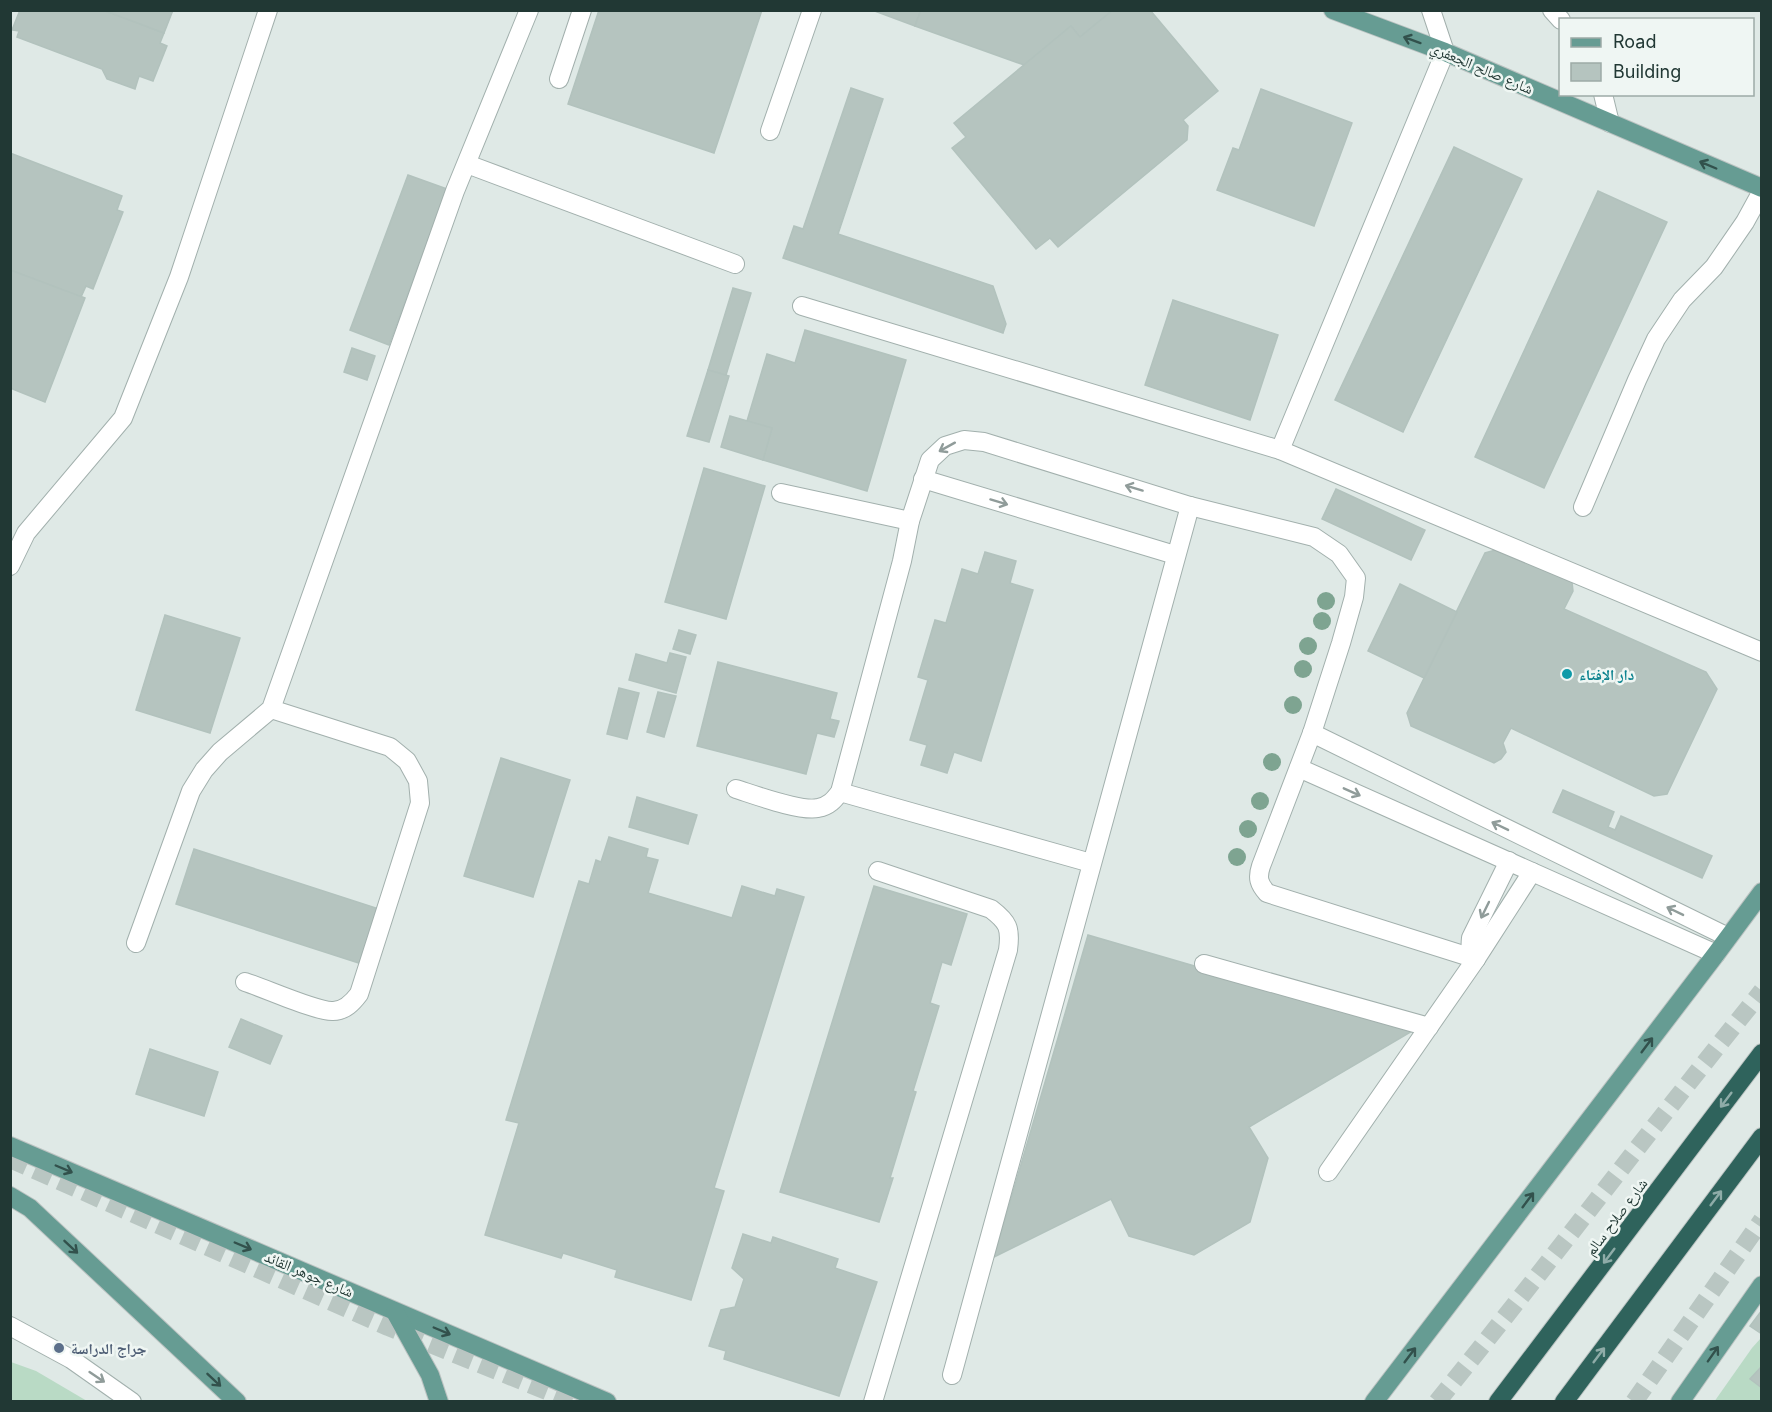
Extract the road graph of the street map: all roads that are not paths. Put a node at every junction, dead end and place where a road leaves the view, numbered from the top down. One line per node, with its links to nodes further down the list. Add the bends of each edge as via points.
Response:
1 (268, 10): 23 (lane, via 178,277 123,418 26,533)
2 (529, 10): 12 (lane)
3 (582, 10): 8 (lane)
4 (812, 10): 11 (lane)
5 (1332, 10): 7 (main road, شارع صالح الجعفري, one-way to 5)
6 (1431, 10): 7 (lane)
7 (1445, 52): 10 (main road, شارع صالح الجعفري); 16 (lane)
8 (559, 79)
9 (1603, 96): 10 (lane)
10 (1610, 123): 13 (main road, شارع صالح الجعفري, one-way to 10)
11 (770, 131)
12 (467, 164): 14 (lane); 25 (lane)
13 (1761, 190): 20 (lane, via 1745,222 1714,267 1682,300 1656,339)
14 (735, 264)
15 (802, 306): 16 (lane)
16 (1280, 450): 24 (lane)
17 (923, 478): 19 (lane, one-way to 17, via 984,442 964,440 945,446 930,460); 21 (lane); 22 (lane, one-way to 22)
18 (781, 493): 21 (lane)
19 (1190, 506): 22 (lane); 26 (lane, via 1314,537 1339,554 1356,578 1341,643)
20 (1583, 507)
21 (910, 520): 29 (lane)
22 (1175, 555): 31 (lane)
23 (10, 566)
24 (1761, 652)
25 (272, 709): 38 (lane, via 220,752 195,784); 42 (lane, via 390,747 407,761 418,781 420,803 359,993 349,1006 334,1011 318,1008)
26 (1312, 733): 27 (lane); 34 (lane, one-way to 26)
27 (1299, 768): 30 (lane, one-way to 30); 40 (lane, via 1258,876 1267,893)
28 (736, 789): 29 (lane, via 817,809 831,803)
29 (840, 792): 31 (lane)
30 (1509, 861): 33 (lane); 40 (lane, one-way to 40, via 1472,938 1470,946)
31 (1091, 863): 52 (lane)
32 (878, 871): 57 (lane, via 991,909 1004,918 1010,933)
33 (1532, 872): 36 (lane); 40 (lane)
34 (1599, 874): 36 (lane); 37 (lane, one-way to 34)
35 (1761, 892): 37 (main road)
36 (1587, 897): 39 (lane)
37 (1728, 937): 39 (main road)
38 (136, 943)
39 (1716, 954): 58 (main road, one-way to 39)
40 (1476, 959): 43 (lane)
41 (1204, 963): 43 (lane)
42 (245, 981)
43 (1429, 1027): 47 (lane)
44 (1761, 1053): 59 (highway, شارع صلاح سالم, one-way to 59)
45 (1761, 1137): 60 (highway, one-way to 45)
46 (10, 1146): 50 (main road, شارع جوهر القائد, one-way to 50)
47 (1328, 1172)
48 (10, 1196): 54 (main road, one-way to 54, via 30,1208)
49 (1761, 1285): 61 (main road, one-way to 49)
50 (395, 1312): 55 (main road, via 430,1375); 56 (main road, شارع جوهر القائد, one-way to 56)
51 (10, 1326): 53 (lane, one-way to 53, via 71,1359)
52 (952, 1375)
53 (132, 1401)
54 (237, 1401)
55 (439, 1401)
56 (608, 1401)
57 (873, 1401)
58 (1374, 1401)
59 (1498, 1401)
60 (1564, 1401)
61 (1680, 1401)

